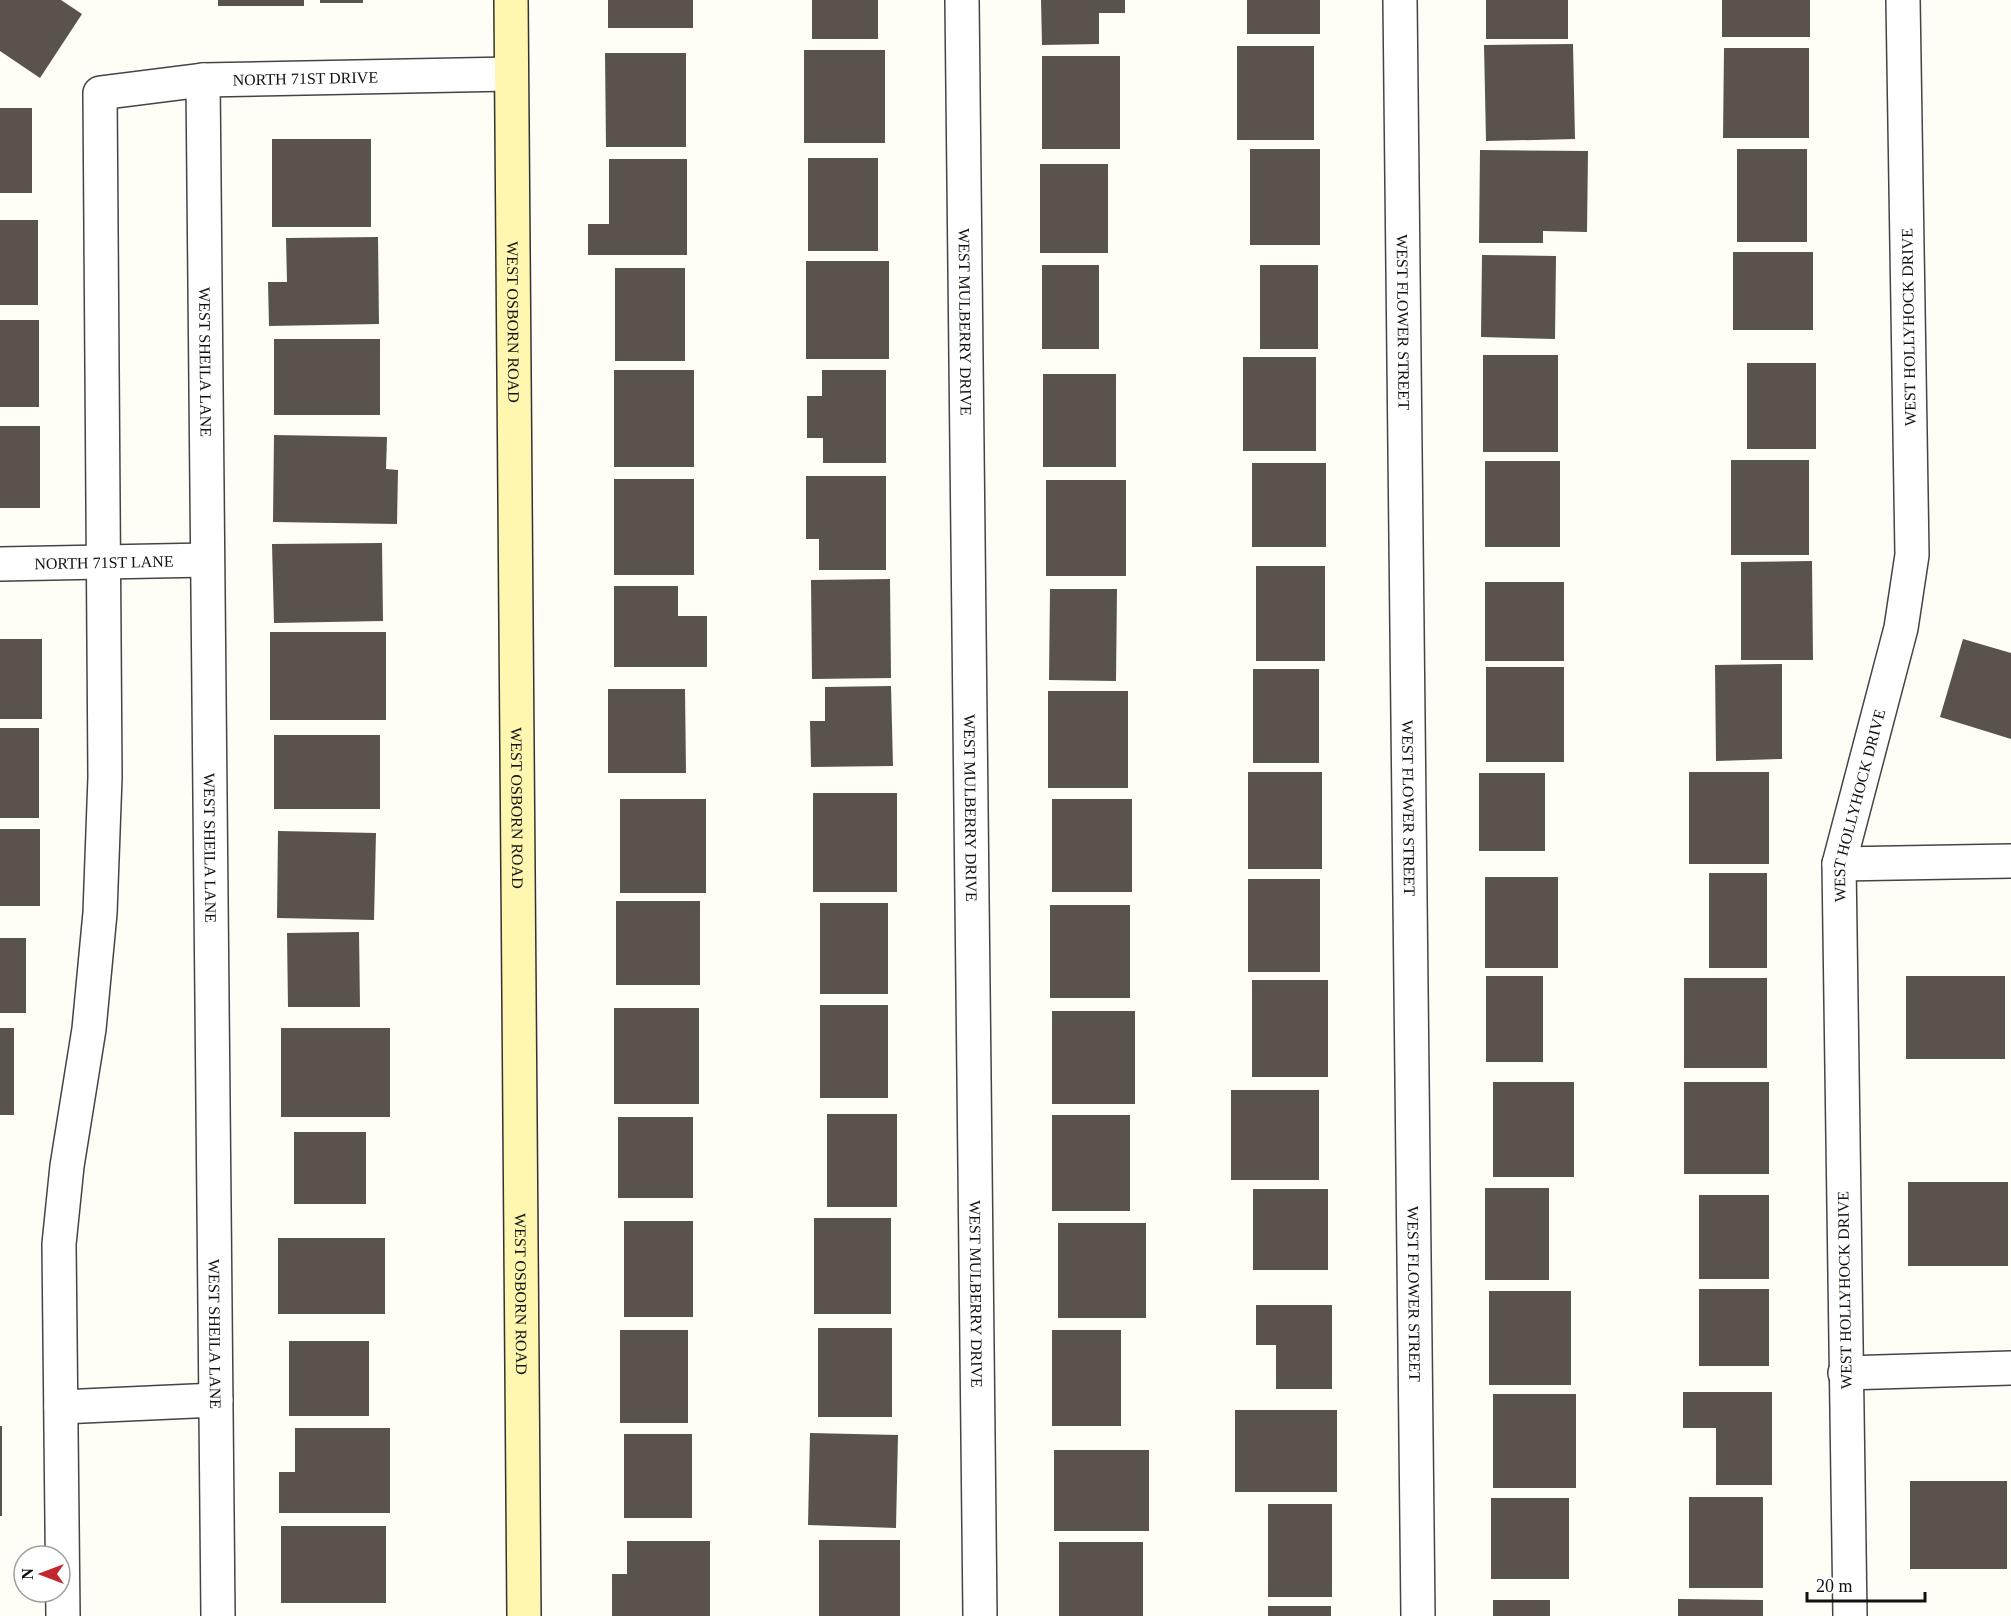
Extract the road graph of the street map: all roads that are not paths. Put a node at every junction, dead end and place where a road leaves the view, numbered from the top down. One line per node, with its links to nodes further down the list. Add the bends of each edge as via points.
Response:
1 (511, 0): 5 (street, WEST OSBORN ROAD)
2 (962, 0): 19 (street, WEST MULBERRY DRIVE)
3 (1400, 0): 20 (street, WEST FLOWER STREET)
4 (1903, 0): 11 (street, WEST HOLLYHOCK DRIVE, via 1912,555 1901,628)
5 (512, 74): 6 (street, NORTH 71ST DRIVE); 18 (street, WEST OSBORN ROAD)
6 (203, 80): 7 (street, WEST SHEILA LANE); 8 (street, NORTH 71ST DRIVE, via 100,93)
7 (207, 560): 8 (street, NORTH 71ST LANE); 14 (street, WEST SHEILA LANE)
8 (105, 562): 9 (street, NORTH 71ST LANE); 15 (street, via 105,777 100,913 89,1029 58,1244)
9 (0, 564)
10 (2011, 861): 11 (street)
11 (1839, 864): 13 (street, WEST HOLLYHOCK DRIVE)
12 (2011, 1368): 13 (street)
13 (1845, 1373): 21 (street, WEST HOLLYHOCK DRIVE)
14 (216, 1400): 15 (street); 17 (street, WEST SHEILA LANE)
15 (60, 1407): 16 (street)
16 (63, 1616)
17 (218, 1616)
18 (524, 1616)
19 (980, 1616)
20 (1418, 1616)
21 (1850, 1616)

